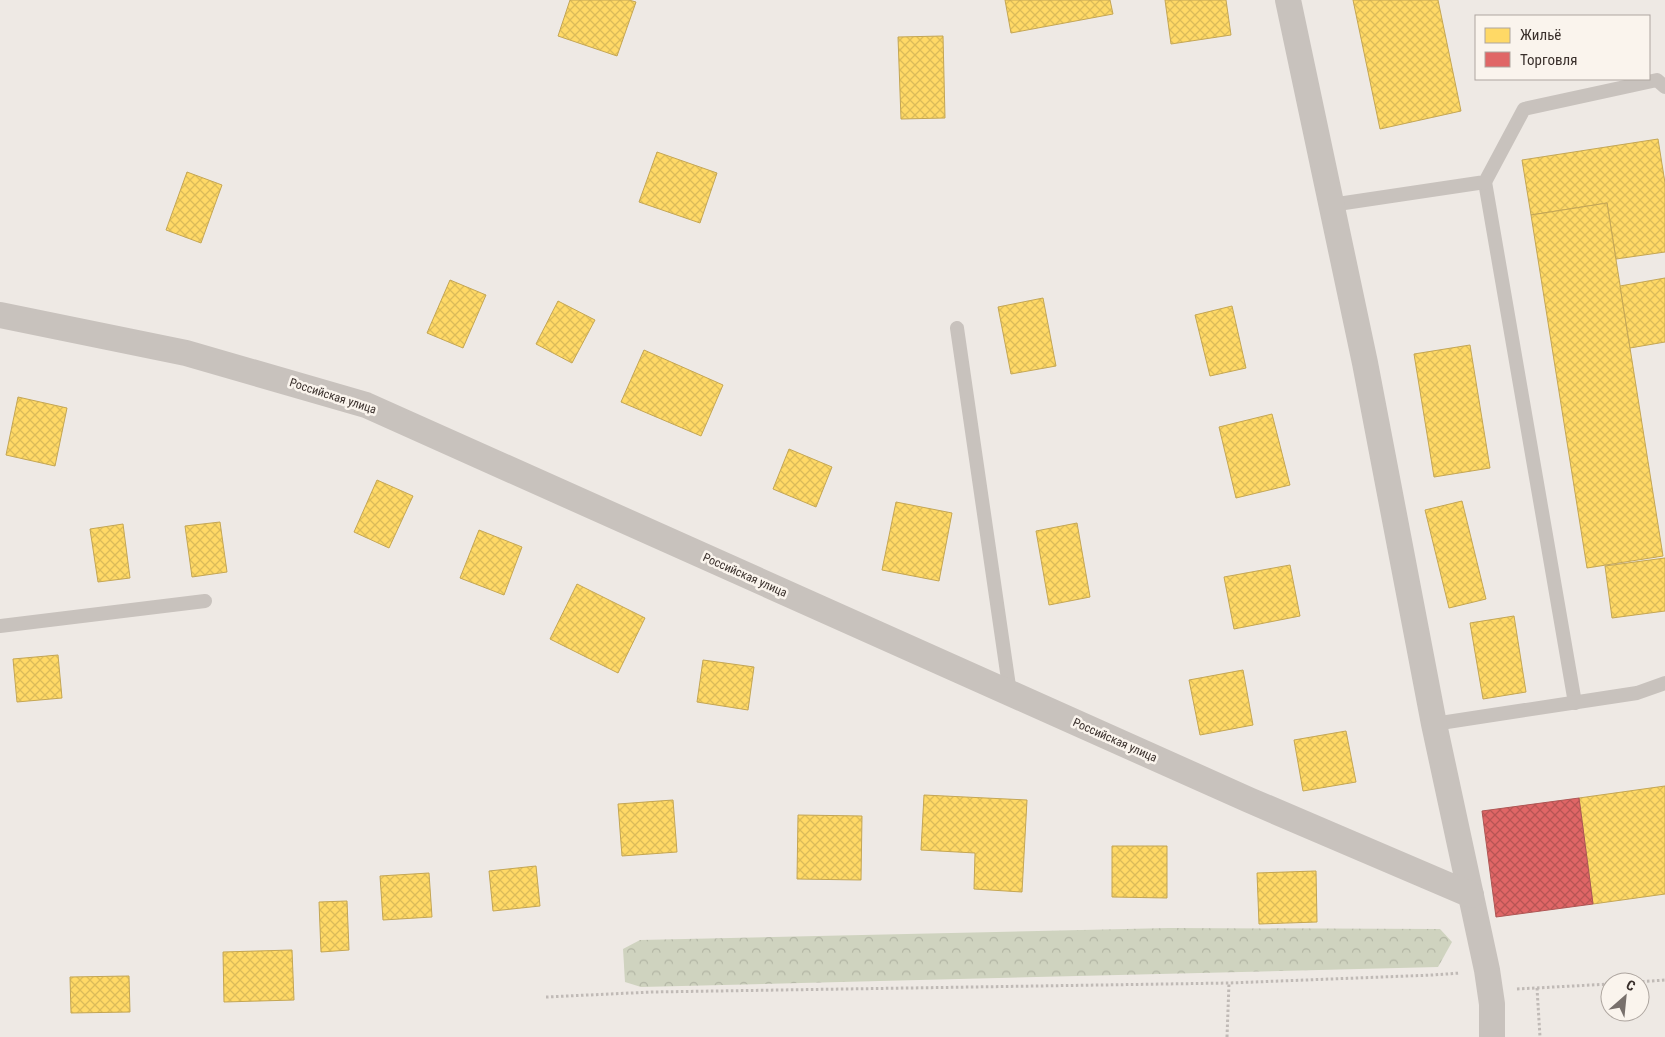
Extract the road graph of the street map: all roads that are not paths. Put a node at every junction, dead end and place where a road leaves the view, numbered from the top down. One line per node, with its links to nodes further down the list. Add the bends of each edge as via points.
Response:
1 (1288, 0): 4 (street)
2 (1665, 87): 3 (lane, via 1657,80 1524,109)
3 (1485, 182): 4 (lane); 11 (lane)
4 (1331, 205): 12 (street)
5 (0, 315): 10 (street, Российская улица, via 186,353 366,406)
6 (957, 328): 10 (lane)
7 (206, 601): 8 (lane)
8 (0, 626)
9 (1665, 684): 11 (lane, via 1637,693)
10 (1010, 693): 13 (street, Российская улица)
11 (1575, 703): 12 (lane)
12 (1434, 724): 13 (street)
13 (1471, 895): 14 (street, via 1487,970)
14 (1492, 1037)

